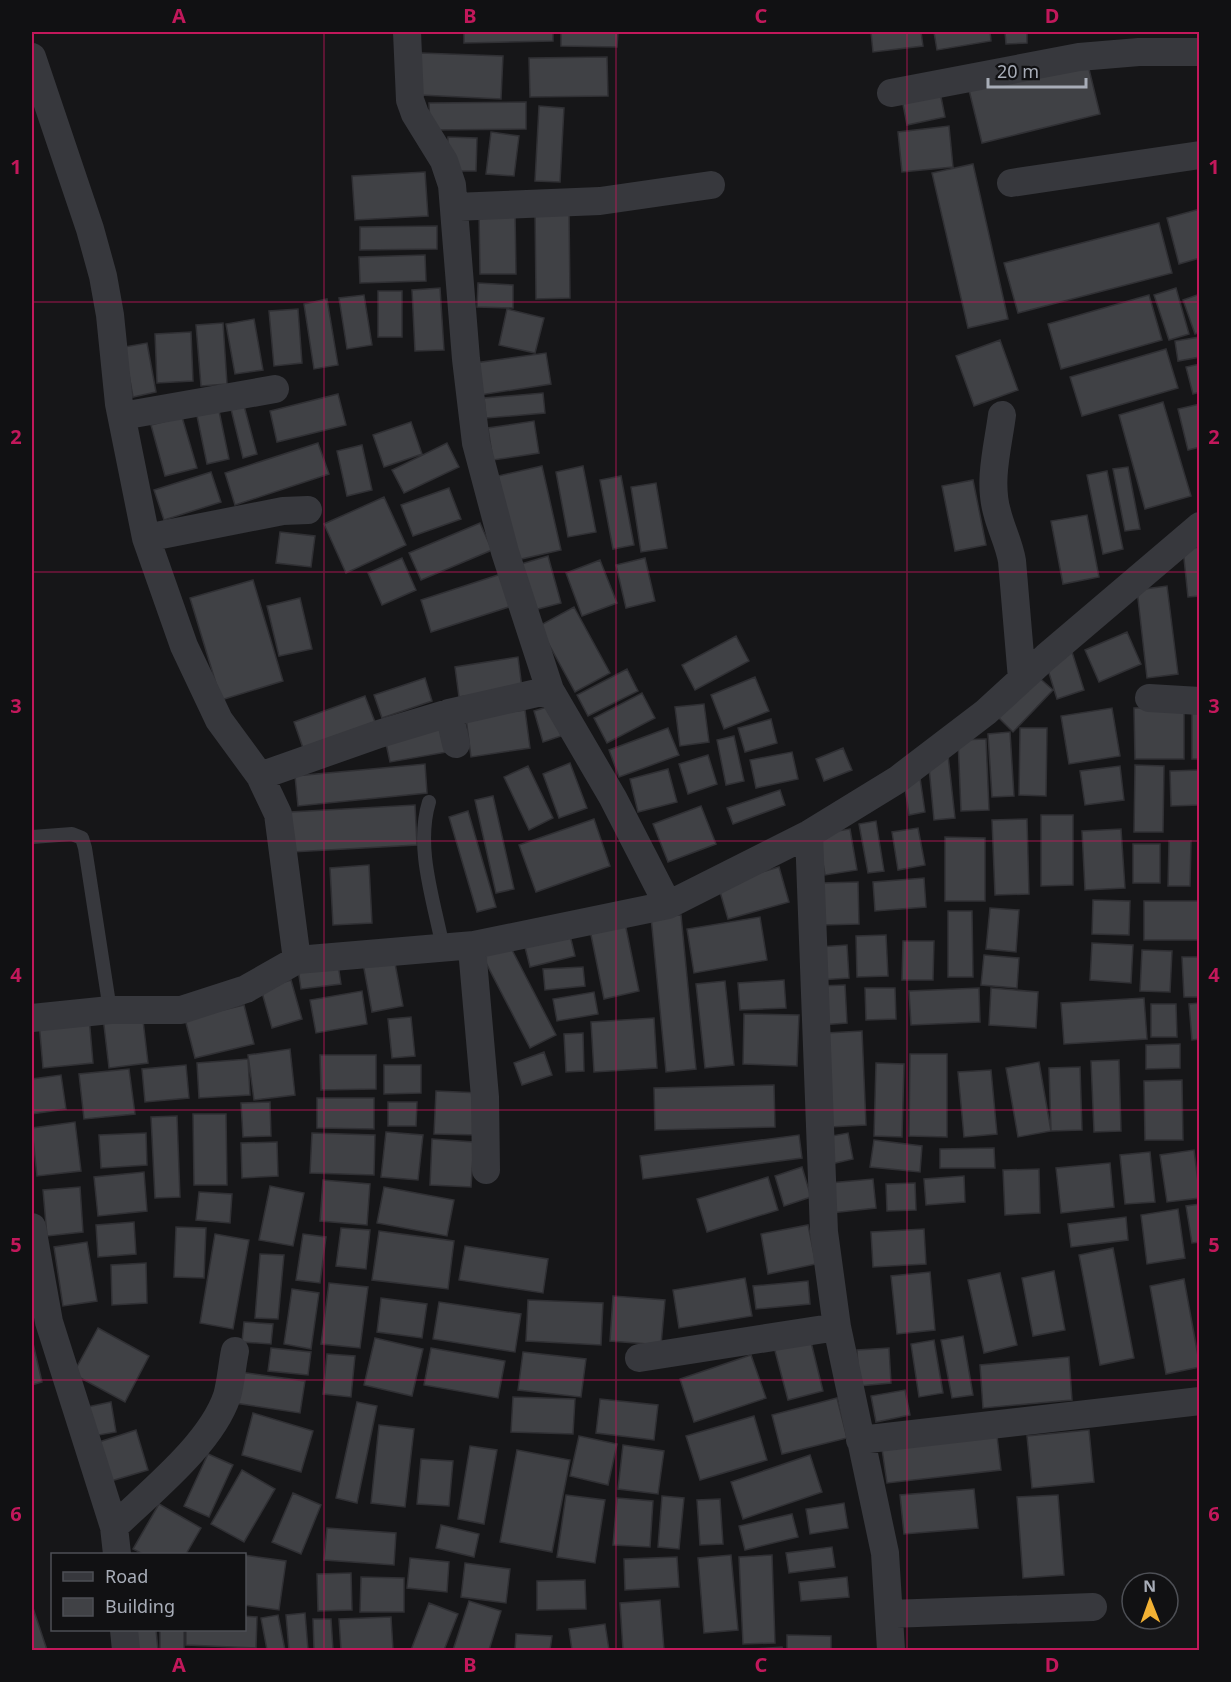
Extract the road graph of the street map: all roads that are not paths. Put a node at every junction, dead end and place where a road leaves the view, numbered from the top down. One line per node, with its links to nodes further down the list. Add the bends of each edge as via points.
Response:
1 (407, 32): 8 (street, via 410,100 444,161)
2 (1200, 52): 4 (street, via 1079,57)
3 (32, 57): 11 (street, via 103,276)
4 (891, 93)
5 (1200, 155): 6 (street)
6 (1011, 183)
7 (711, 185): 8 (street, via 589,202)
8 (454, 207): 16 (street, via 476,443 505,552)
9 (275, 389): 11 (street)
10 (1002, 415): 15 (street, via 993,482 996,512 1012,561)
11 (122, 416): 14 (street)
12 (308, 510): 14 (street, via 283,511)
13 (1200, 526): 15 (street)
14 (146, 538): 21 (street, via 184,646 219,720)
15 (1022, 679): 23 (street, via 986,712 897,780)
16 (550, 690): 19 (street); 25 (street, via 613,798)
17 (1149, 698): 18 (street)
18 (1200, 701)
19 (449, 713): 20 (street); 21 (street)
20 (456, 744)
21 (260, 776): 28 (street, via 278,814)
22 (429, 802): 27 (lane, via 423,843)
23 (809, 834): 25 (street); 33 (street, via 824,1232)
24 (32, 837): 29 (lane, via 72,834 82,838)
25 (668, 905): 26 (street)
26 (474, 945): 27 (street); 31 (street)
27 (443, 948): 28 (street)
28 (297, 960): 29 (street, via 246,988 181,1010)
29 (110, 1010): 30 (street)
30 (32, 1018)
31 (486, 1170)
32 (32, 1227): 38 (street, via 49,1322)
33 (837, 1327): 35 (street); 37 (street)
34 (235, 1350): 38 (street, via 227,1396 216,1419)
35 (639, 1358)
36 (1200, 1401): 37 (street)
37 (860, 1440): 40 (street, via 885,1553)
38 (115, 1541)
39 (1093, 1607): 40 (street)
40 (889, 1614): 43 (street)
41 (124, 1631): 42 (street)
42 (126, 1650)
43 (891, 1650)

